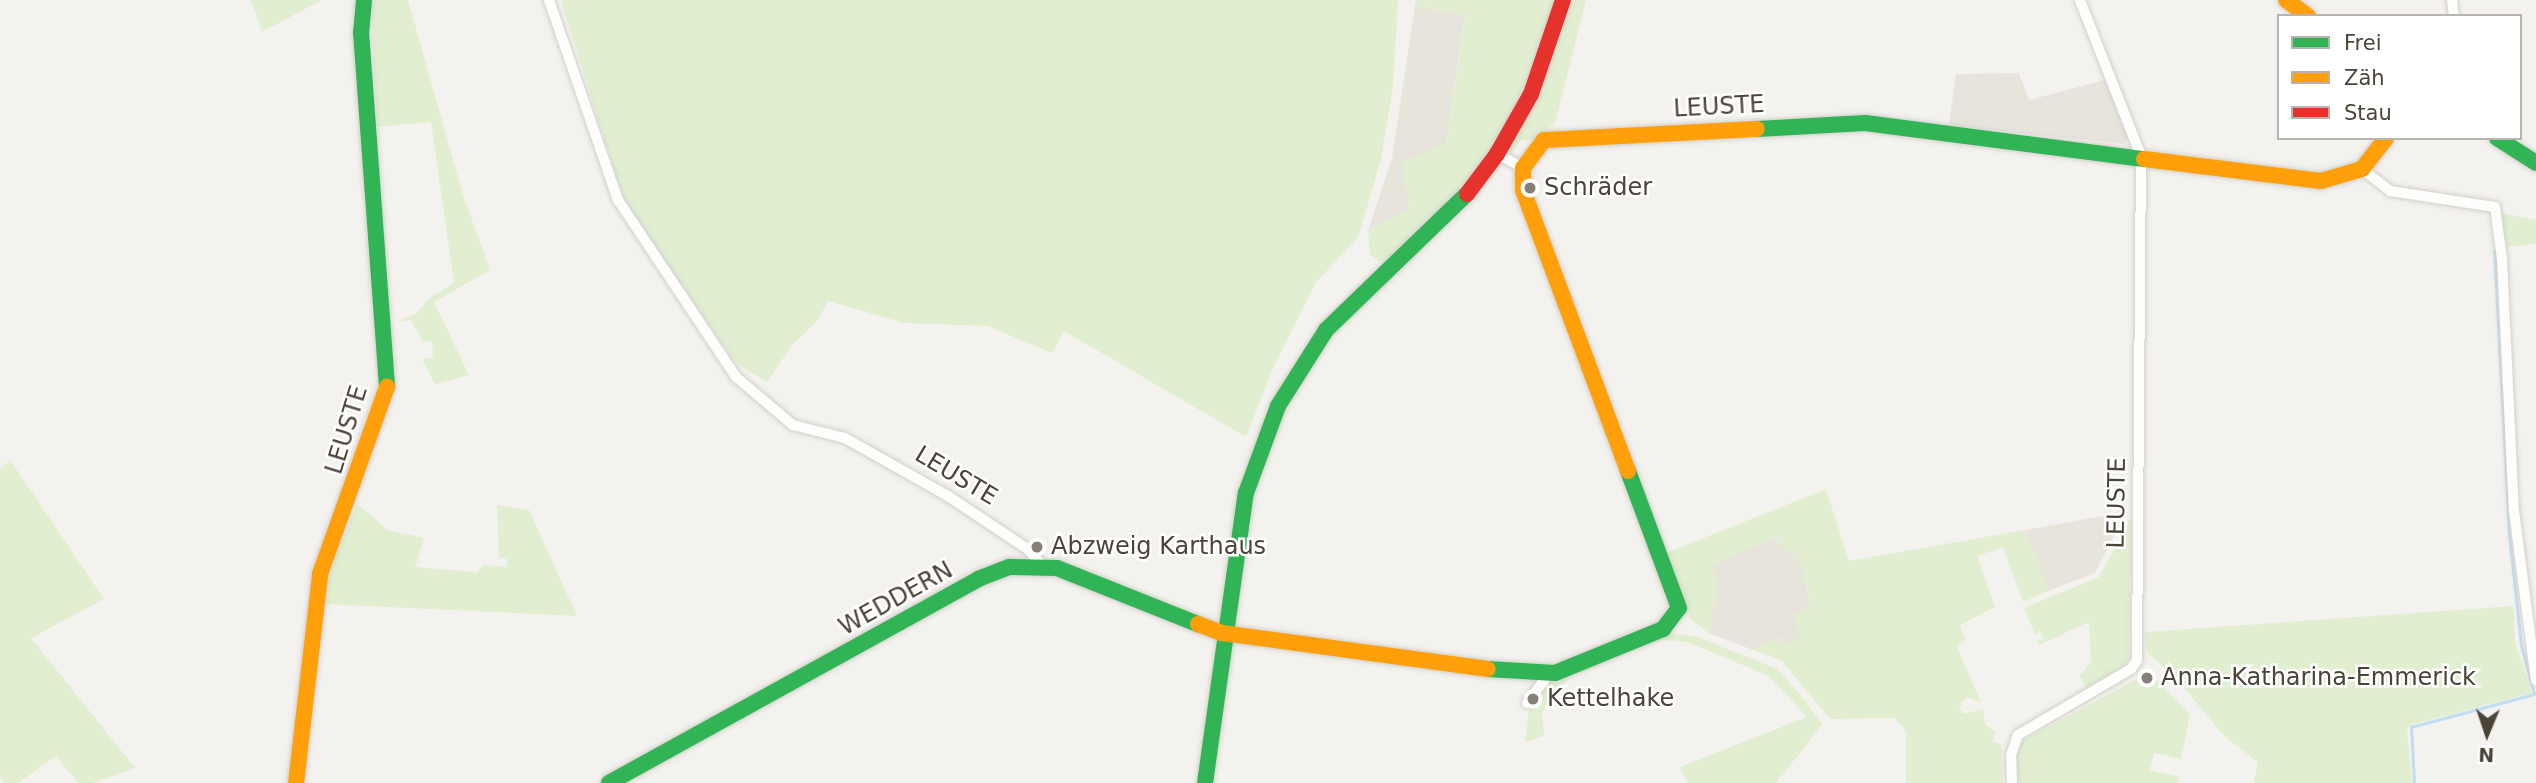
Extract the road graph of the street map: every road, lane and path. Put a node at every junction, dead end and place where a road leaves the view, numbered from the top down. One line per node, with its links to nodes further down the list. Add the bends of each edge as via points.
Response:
1 (364, 0): 19 (main road, LEUSTE, via 360,32 387,390 320,574)
2 (549, 0): 14 (street, LEUSTE, via 618,200 736,377 793,425 845,438 936,489 1029,550)
3 (1563, 0): 9 (main road, via 1531,94)
4 (2080, 0): 10 (street, LEUSTE)
5 (2287, 0): 6 (main road)
6 (2305, 14)
7 (2384, 140): 13 (main road)
8 (2500, 140): 11 (main road)
9 (1497, 154): 12 (street); 15 (main road, via 1461,201 1326,330 1278,406 1246,493)
10 (2141, 156): 12 (main road, LEUSTE, via 1865,123 1552,138 1544,140); 13 (main road, LEUSTE, via 2321,181); 22 (street, LEUSTE, via 2137,660 2131,669 2018,735 2011,755)
11 (2536, 163)
12 (1522, 168): 17 (main road, via 1523,190 1679,608 1663,629)
13 (2362, 169): 18 (street, via 2390,191 2495,207 2503,272 2514,511)
14 (1041, 565): 15 (main road, WEDDERN); 20 (main road, WEDDERN, via 1010,567 978,579)
15 (1222, 634): 16 (main road); 21 (main road)
16 (1517, 673): 17 (main road); 17 (street, via 1528,700)
17 (1549, 674)
18 (2536, 681)
19 (296, 783)
20 (609, 783)
21 (1205, 783)
22 (2012, 783)

